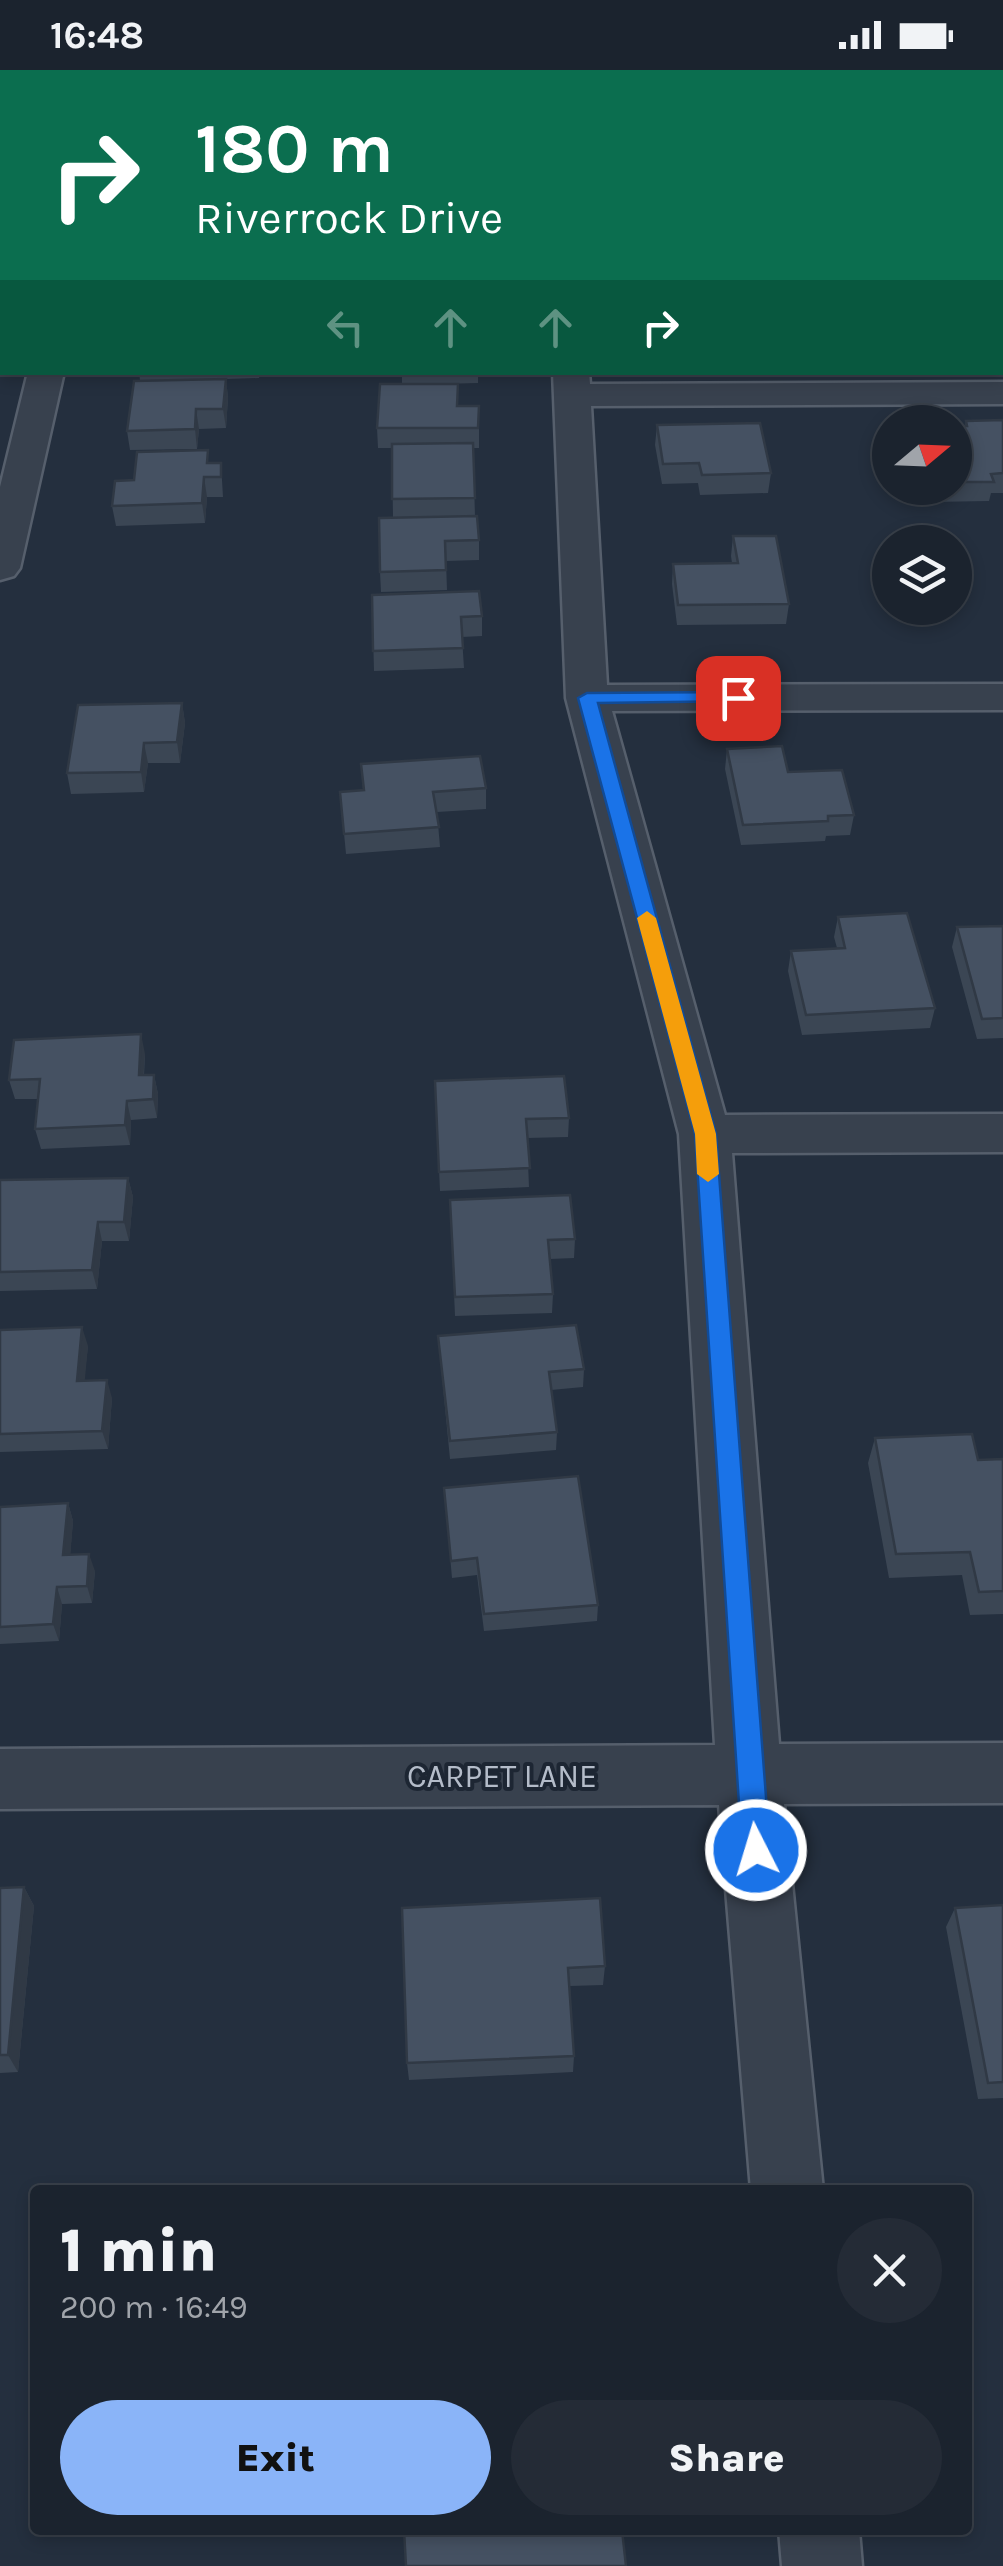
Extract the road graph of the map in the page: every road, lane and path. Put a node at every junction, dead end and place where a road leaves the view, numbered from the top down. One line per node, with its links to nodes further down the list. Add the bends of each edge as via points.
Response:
1 (45, 375): 4 (street)
2 (572, 384): 3 (street); 6 (street)
3 (1003, 393)
4 (0, 568)
5 (1003, 697): 6 (street)
6 (587, 698): 8 (street)
7 (1003, 1133): 8 (street)
8 (705, 1134): 10 (street)
9 (1003, 1773): 10 (street, CARPET LANE)
10 (749, 1775): 11 (street, CARPET LANE); 12 (street)
11 (0, 1779)
12 (787, 2185)
13 (819, 2535): 14 (street)
14 (822, 2566)

